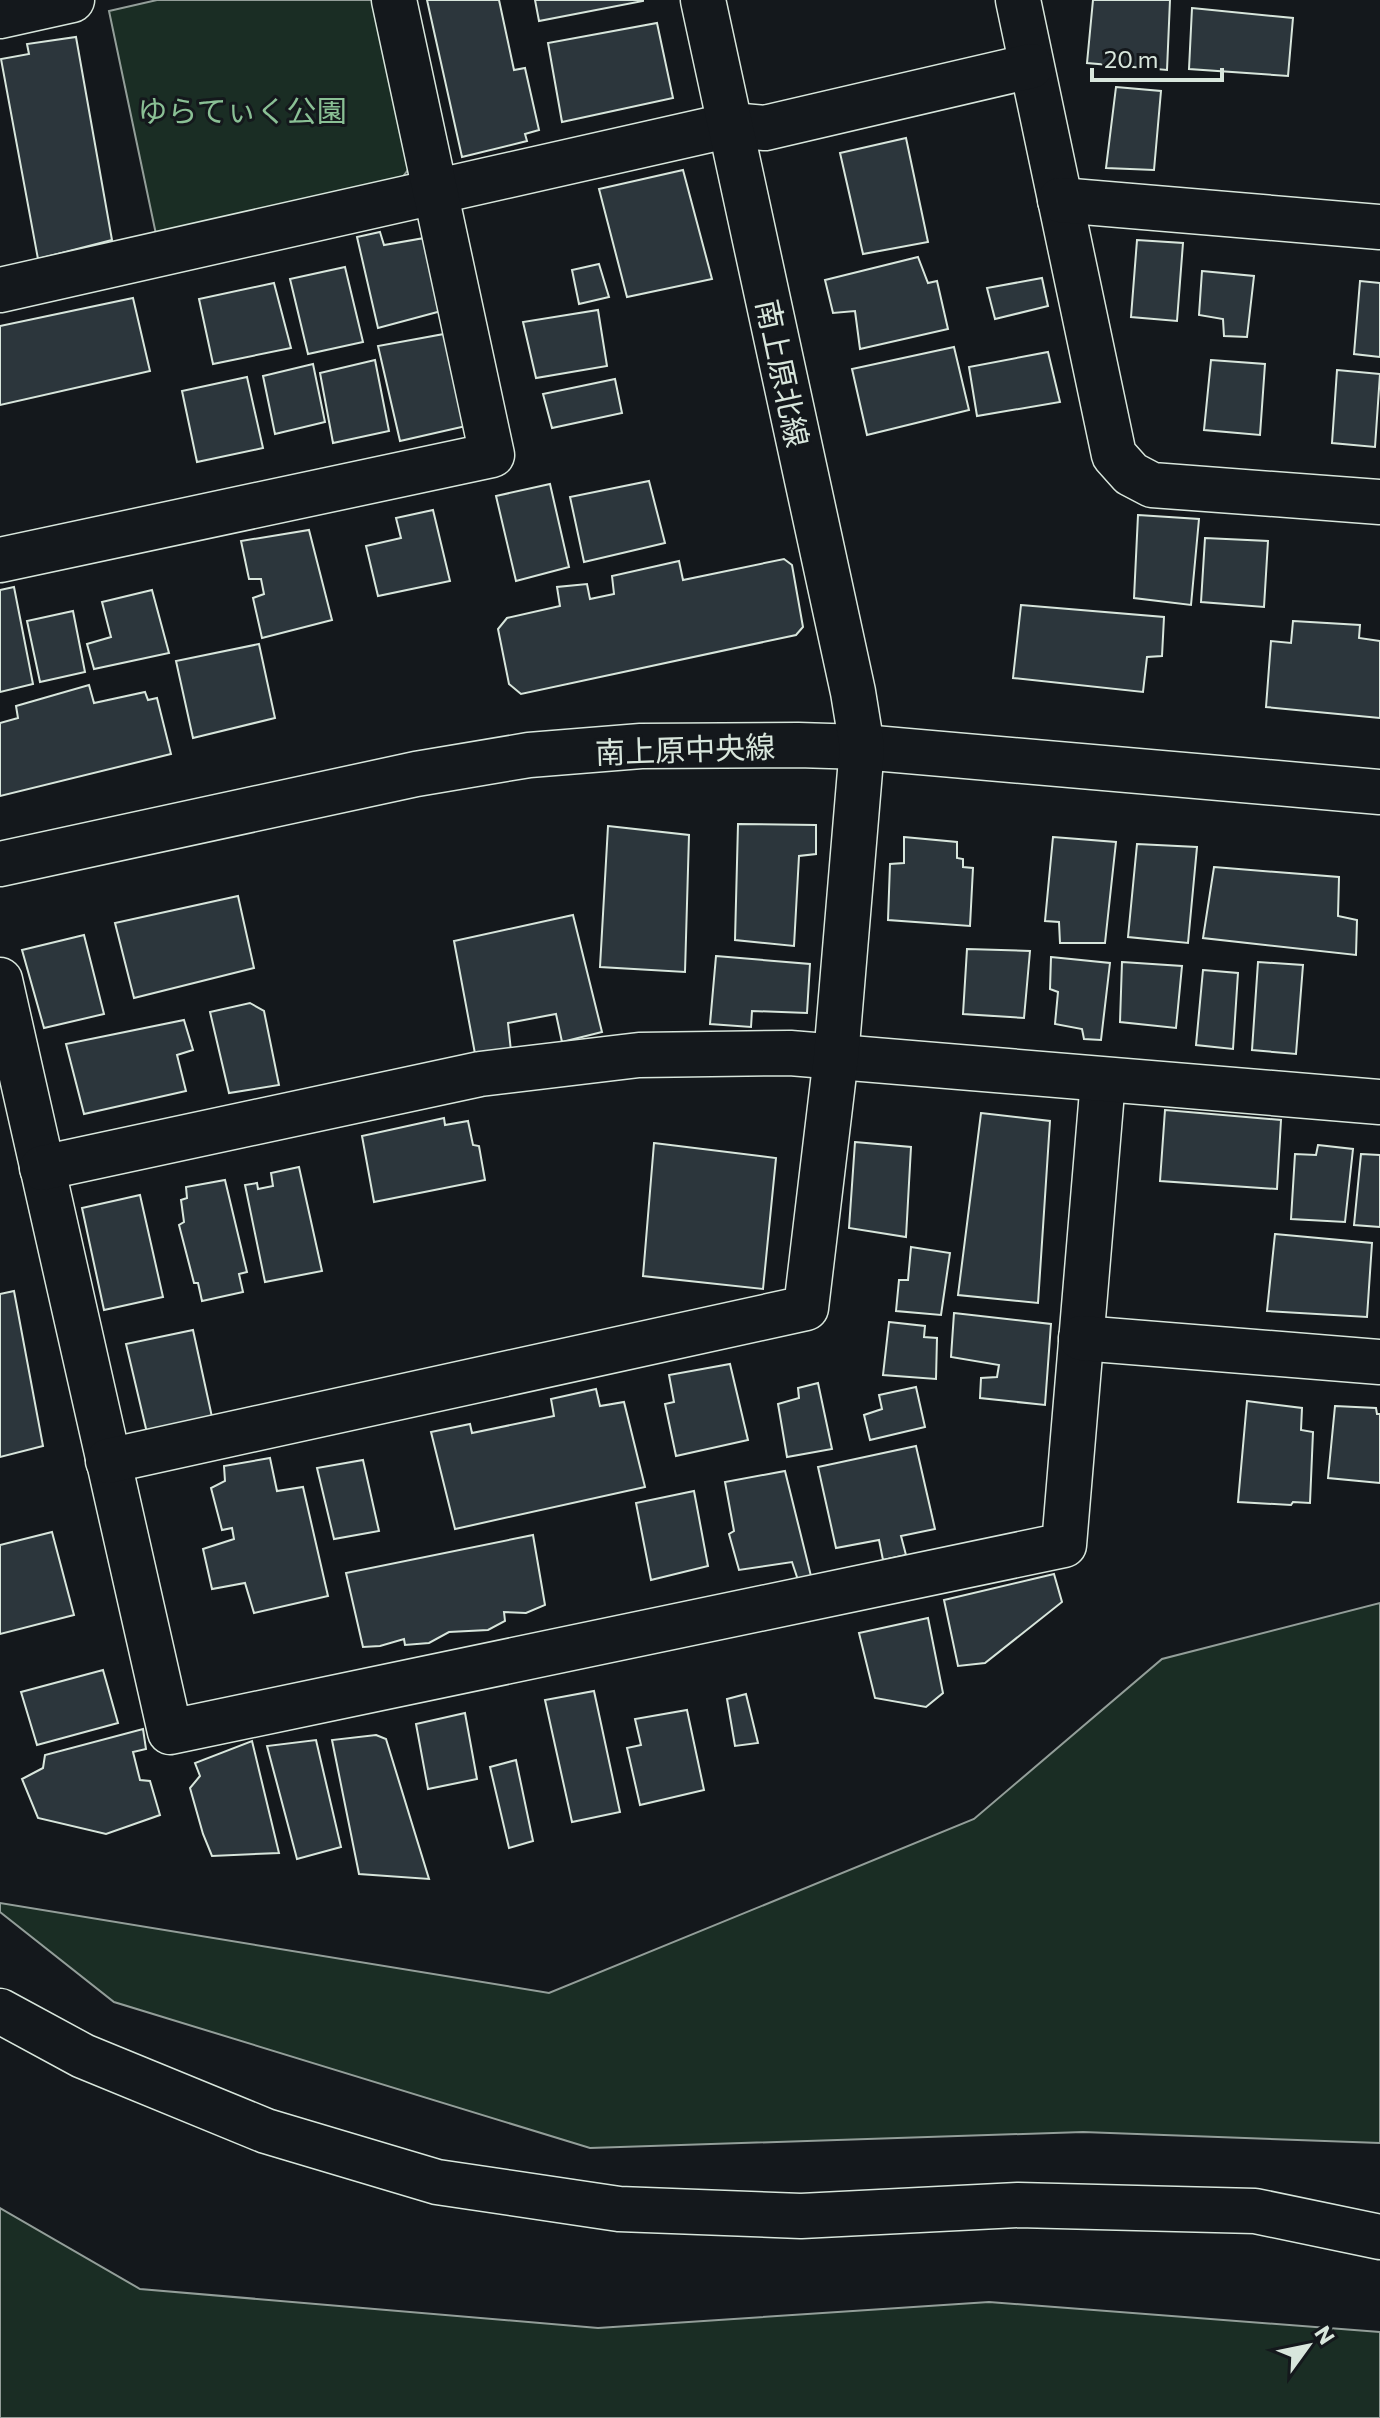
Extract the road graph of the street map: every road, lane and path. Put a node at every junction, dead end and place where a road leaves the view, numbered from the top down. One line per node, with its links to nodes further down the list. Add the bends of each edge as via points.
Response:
1 (72, 0): 5 (street)
2 (394, 0): 8 (street)
3 (703, 0): 7 (street, 南上原北線)
4 (1018, 0): 6 (street)
5 (0, 16)
6 (1031, 66): 7 (street, via 765,128); 9 (street)
7 (731, 125): 8 (street); 14 (street, 南上原北線)
8 (436, 192): 11 (street); 13 (street, via 492,455)
9 (1060, 200): 10 (street); 12 (street, via 1114,455 1131,474 1152,485)
10 (1380, 227)
11 (0, 290)
12 (1380, 502)
13 (0, 560)
14 (862, 747): 15 (street, 南上原中央線); 16 (street, 南上原中央線, via 641,746 529,755 416,774); 18 (street, 南上原北線)
15 (1380, 792)
16 (0, 864)
17 (0, 980): 21 (street)
18 (836, 1057): 19 (street); 21 (street, via 639,1055 480,1074); 24 (street, 南上原北線, via 806,1308)
19 (1103, 1080): 20 (street); 22 (street)
20 (1380, 1102)
21 (42, 1168): 24 (street)
22 (1081, 1338): 23 (street); 24 (street, via 1064,1545 170,1732)
23 (1380, 1362)
24 (108, 1461)
25 (0, 2011): 26 (street, via 83,2056 266,2131 437,2182 619,2209 801,2216 1018,2205 1255,2211)
26 (1380, 2237)

